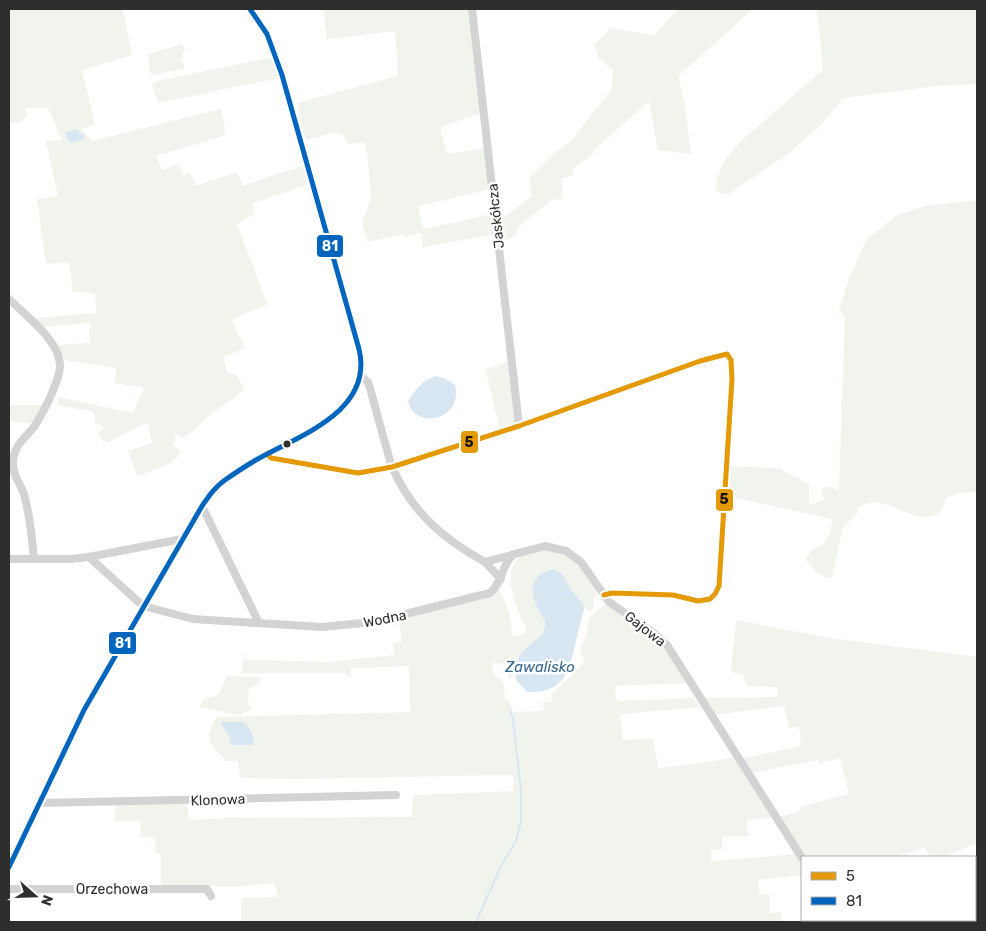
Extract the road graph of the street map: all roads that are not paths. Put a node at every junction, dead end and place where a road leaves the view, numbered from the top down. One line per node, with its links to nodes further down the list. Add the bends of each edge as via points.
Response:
1 (250, 9): 4 (street, via 267,34 282,74 359,348)
2 (472, 9): 5 (street, Jaskółcza)
3 (9, 299): 13 (street, via 47,336 60,363 42,414 19,442 13,462 26,503)
4 (361, 376): 6 (street, via 349,400 336,413); 7 (street, via 368,382)
5 (519, 425): 7 (street); 16 (street, via 718,356 726,354 730,358 731,389 717,590 710,599 698,601 673,595)
6 (267, 454): 7 (street, via 271,458 358,473); 8 (street, via 225,480)
7 (392, 467): 14 (street, via 424,517 438,531)
8 (202, 506): 9 (street); 18 (street)
9 (182, 539): 11 (street); 17 (street)
10 (513, 555): 14 (street, Gajowa); 15 (street, Wodna, via 507,561); 16 (street, Gajowa, via 545,546 566,551 581,562)
11 (89, 557): 13 (street); 17 (street)
12 (9, 559): 13 (street)
13 (34, 559)
14 (485, 562): 15 (street)
15 (501, 578): 18 (street, Wodna, via 490,593 373,622 322,626)
16 (604, 595): 21 (street, Gajowa, via 667,645)
17 (143, 606): 18 (street, Wodna, via 193,620); 20 (street, via 84,710)
18 (259, 623)
19 (396, 795): 20 (street, Klonowa)
20 (39, 803): 22 (street)
21 (801, 856)
22 (9, 867)
23 (9, 889): 24 (street, Orzechowa, via 207,889)
24 (211, 896)

